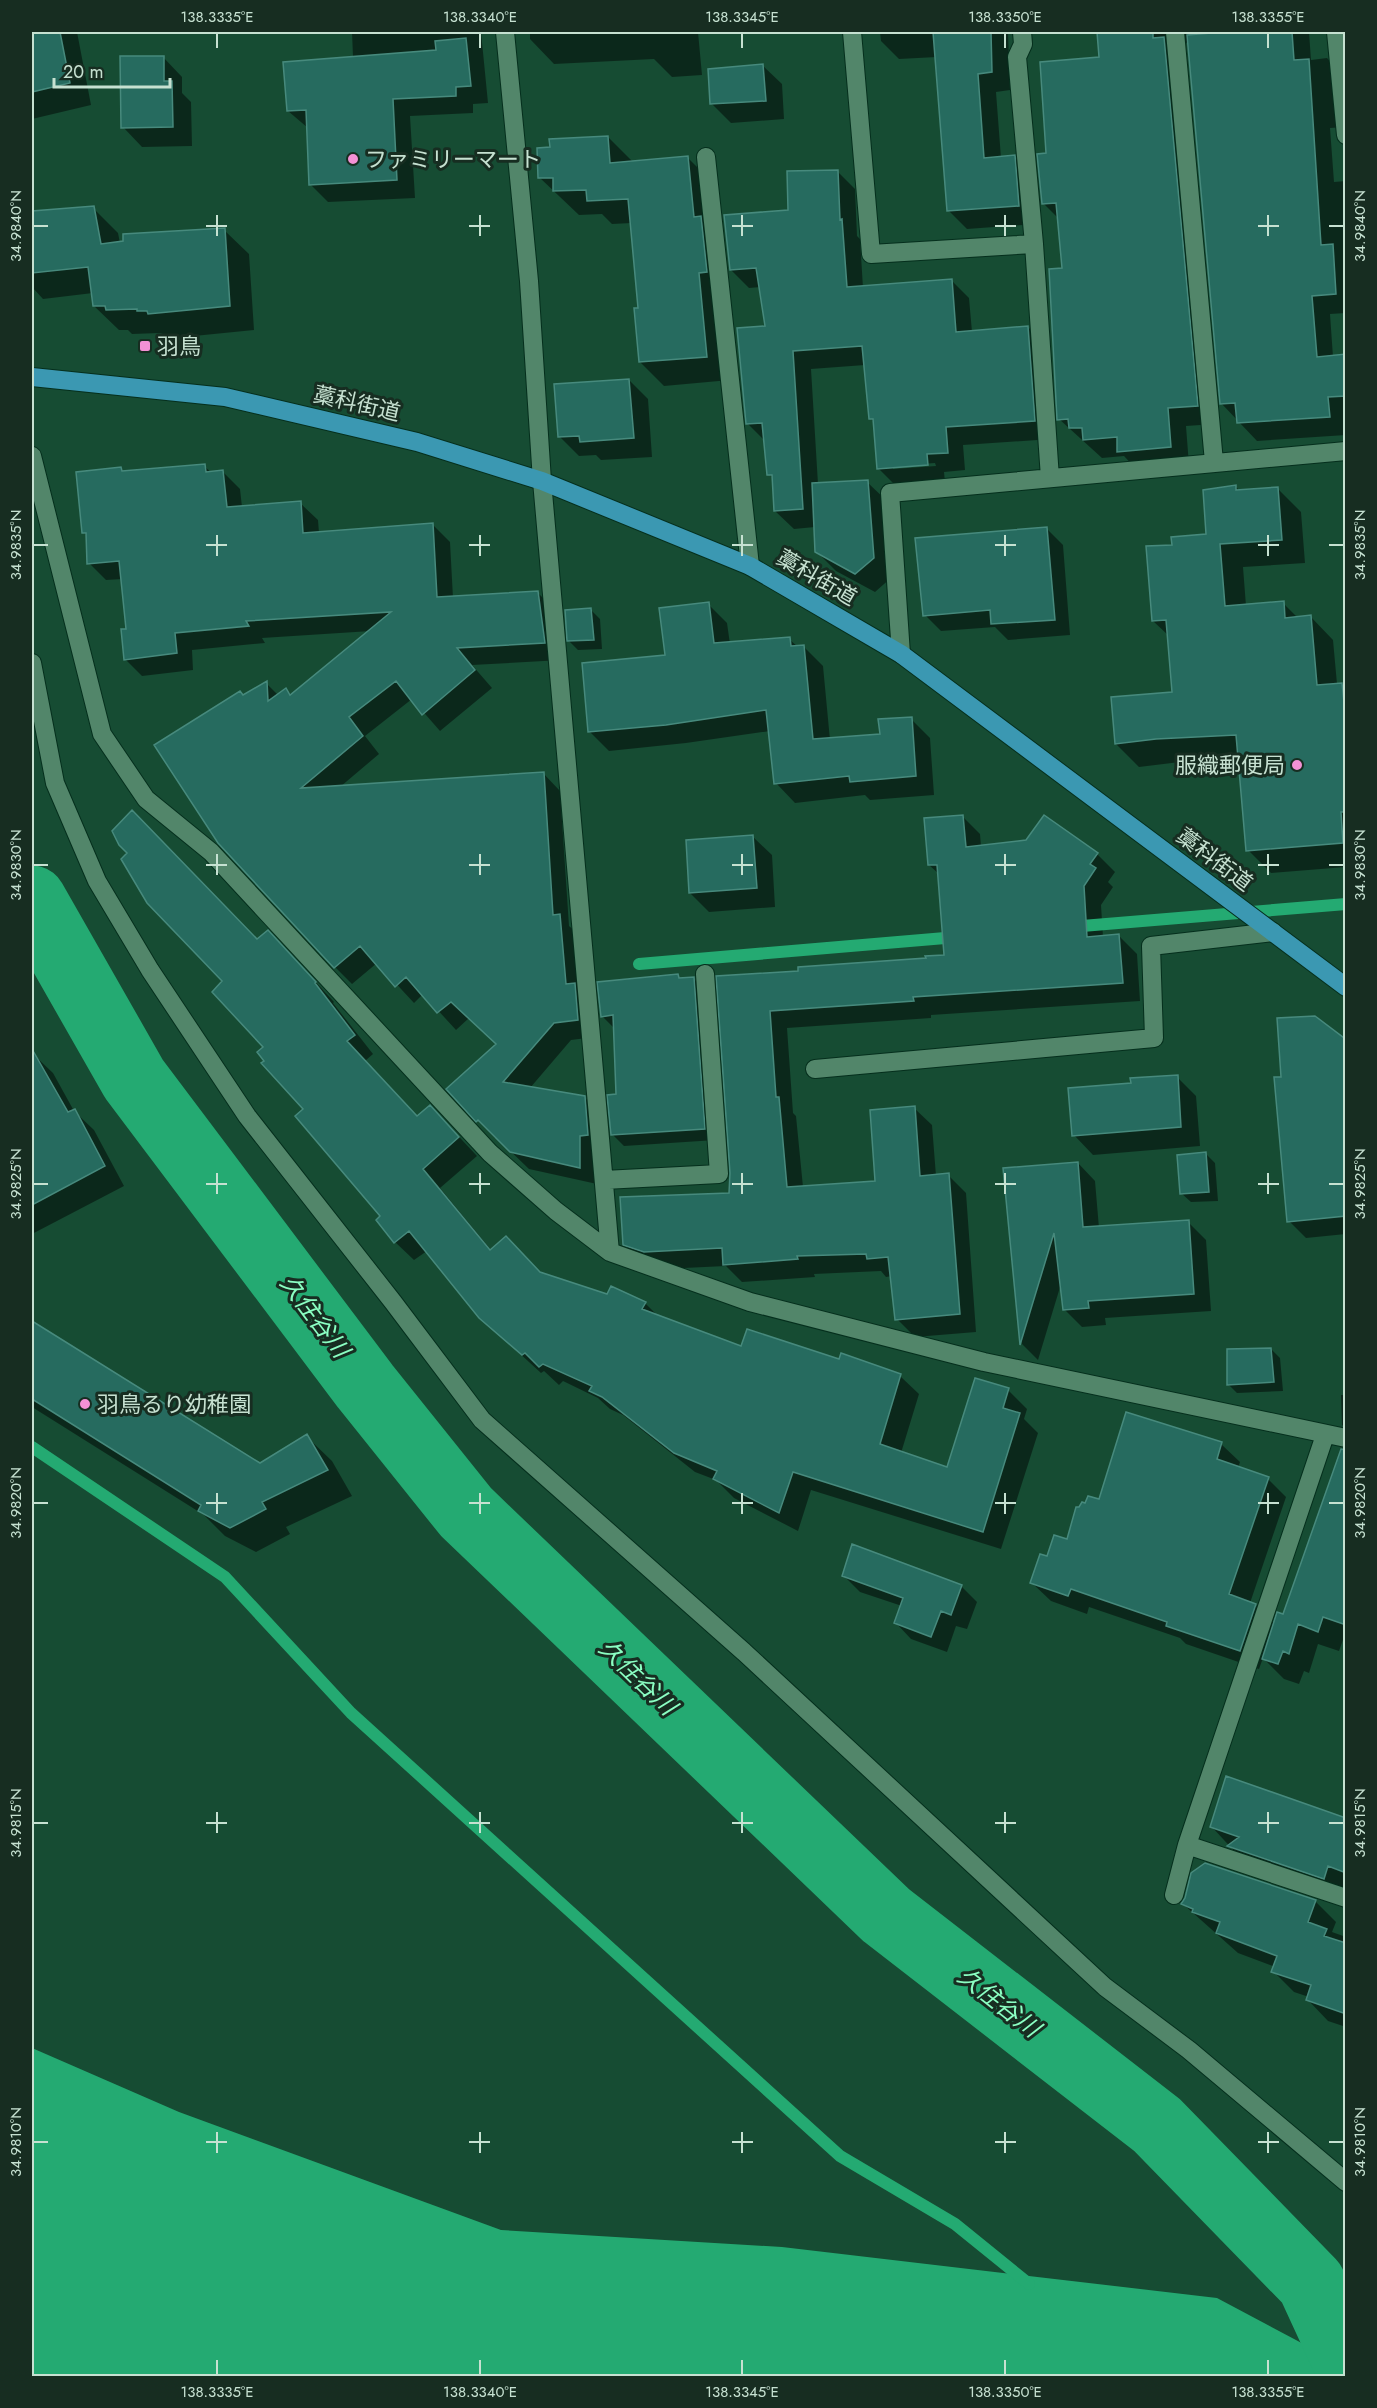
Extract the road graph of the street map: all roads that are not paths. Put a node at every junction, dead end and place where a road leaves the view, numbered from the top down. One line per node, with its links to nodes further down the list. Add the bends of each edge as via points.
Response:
1 (505, 32): 14 (street, via 530,281)
2 (852, 32): 8 (street, via 871,254)
3 (1022, 32): 8 (street, via 1023,44 1017,57)
4 (1175, 32): 12 (street)
5 (1336, 32): 6 (street)
6 (1346, 135)
7 (706, 157): 15 (street)
8 (1034, 244): 13 (street)
9 (32, 377): 14 (highway, 藁科街道, via 225,397 417,442)
10 (1346, 451): 12 (street)
11 (32, 456): 23 (street, via 102,734 146,799 211,852 490,1153)
12 (1214, 462): 13 (street)
13 (1050, 478): 16 (street, via 890,493)
14 (542, 481): 15 (highway, 藁科街道); 22 (street)
15 (750, 566): 16 (highway, 藁科街道)
16 (901, 654): 18 (highway, 藁科街道)
17 (32, 663): 29 (street, via 55,783 97,880 150,970 247,1116 482,1420 744,1652 1105,1987 1189,2050)
18 (1273, 932): 20 (highway, 藁科街道); 21 (street, via 1151,946 1154,1038)
19 (705, 974): 22 (street, via 719,1174)
20 (1346, 987)
21 (815, 1069)
22 (604, 1180): 23 (street)
23 (610, 1252): 24 (street, via 750,1302 984,1362)
24 (1325, 1435): 25 (street); 26 (street)
25 (1346, 1438)
26 (1187, 1845): 27 (street); 28 (street)
27 (1174, 1895)
28 (1346, 1898)
29 (1346, 2182)

